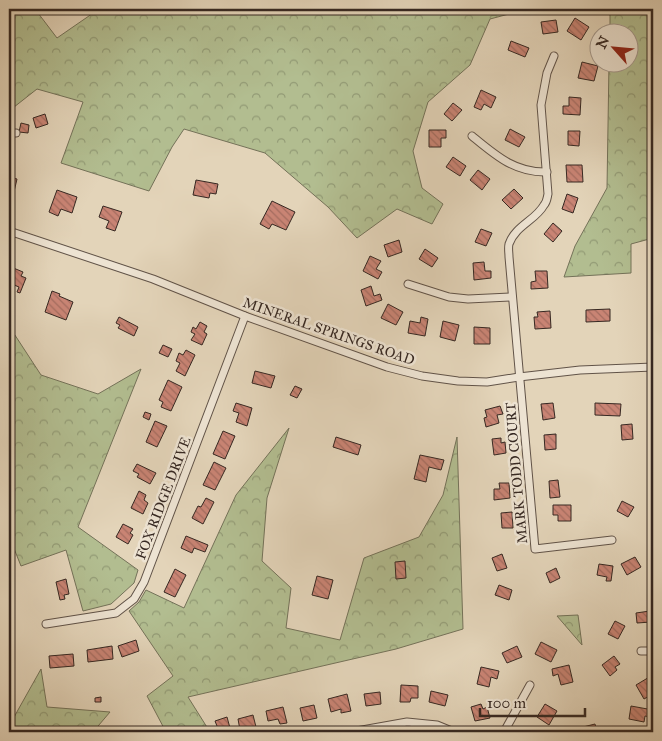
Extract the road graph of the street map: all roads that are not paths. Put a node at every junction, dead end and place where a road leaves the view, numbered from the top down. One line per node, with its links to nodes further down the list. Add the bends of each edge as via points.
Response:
1 (554, 56): 3 (street, via 541,105)
2 (472, 136): 3 (street, via 497,157 518,168)
3 (547, 172): 6 (street, via 546,203 515,234 509,245)
4 (9, 231): 7 (street, MINERAL SPRINGS ROAD, via 153,279)
5 (408, 284): 6 (street, via 448,297)
6 (512, 297): 9 (street)
7 (245, 316): 9 (street, MINERAL SPRINGS ROAD, via 387,367 422,376 487,382); 11 (street, FOX RIDGE DRIVE, via 144,582 134,599 116,614)
8 (653, 367): 9 (street, MINERAL SPRINGS ROAD)
9 (519, 377): 10 (street, MARK TODD COURT, via 535,549)
10 (612, 540)
11 (46, 624)
12 (640, 651): 13 (street)
13 (653, 651)
14 (530, 685): 18 (street)
15 (360, 731): 16 (street); 17 (street, via 406,722 437,725)
16 (350, 732)
17 (454, 732)
18 (504, 732)

